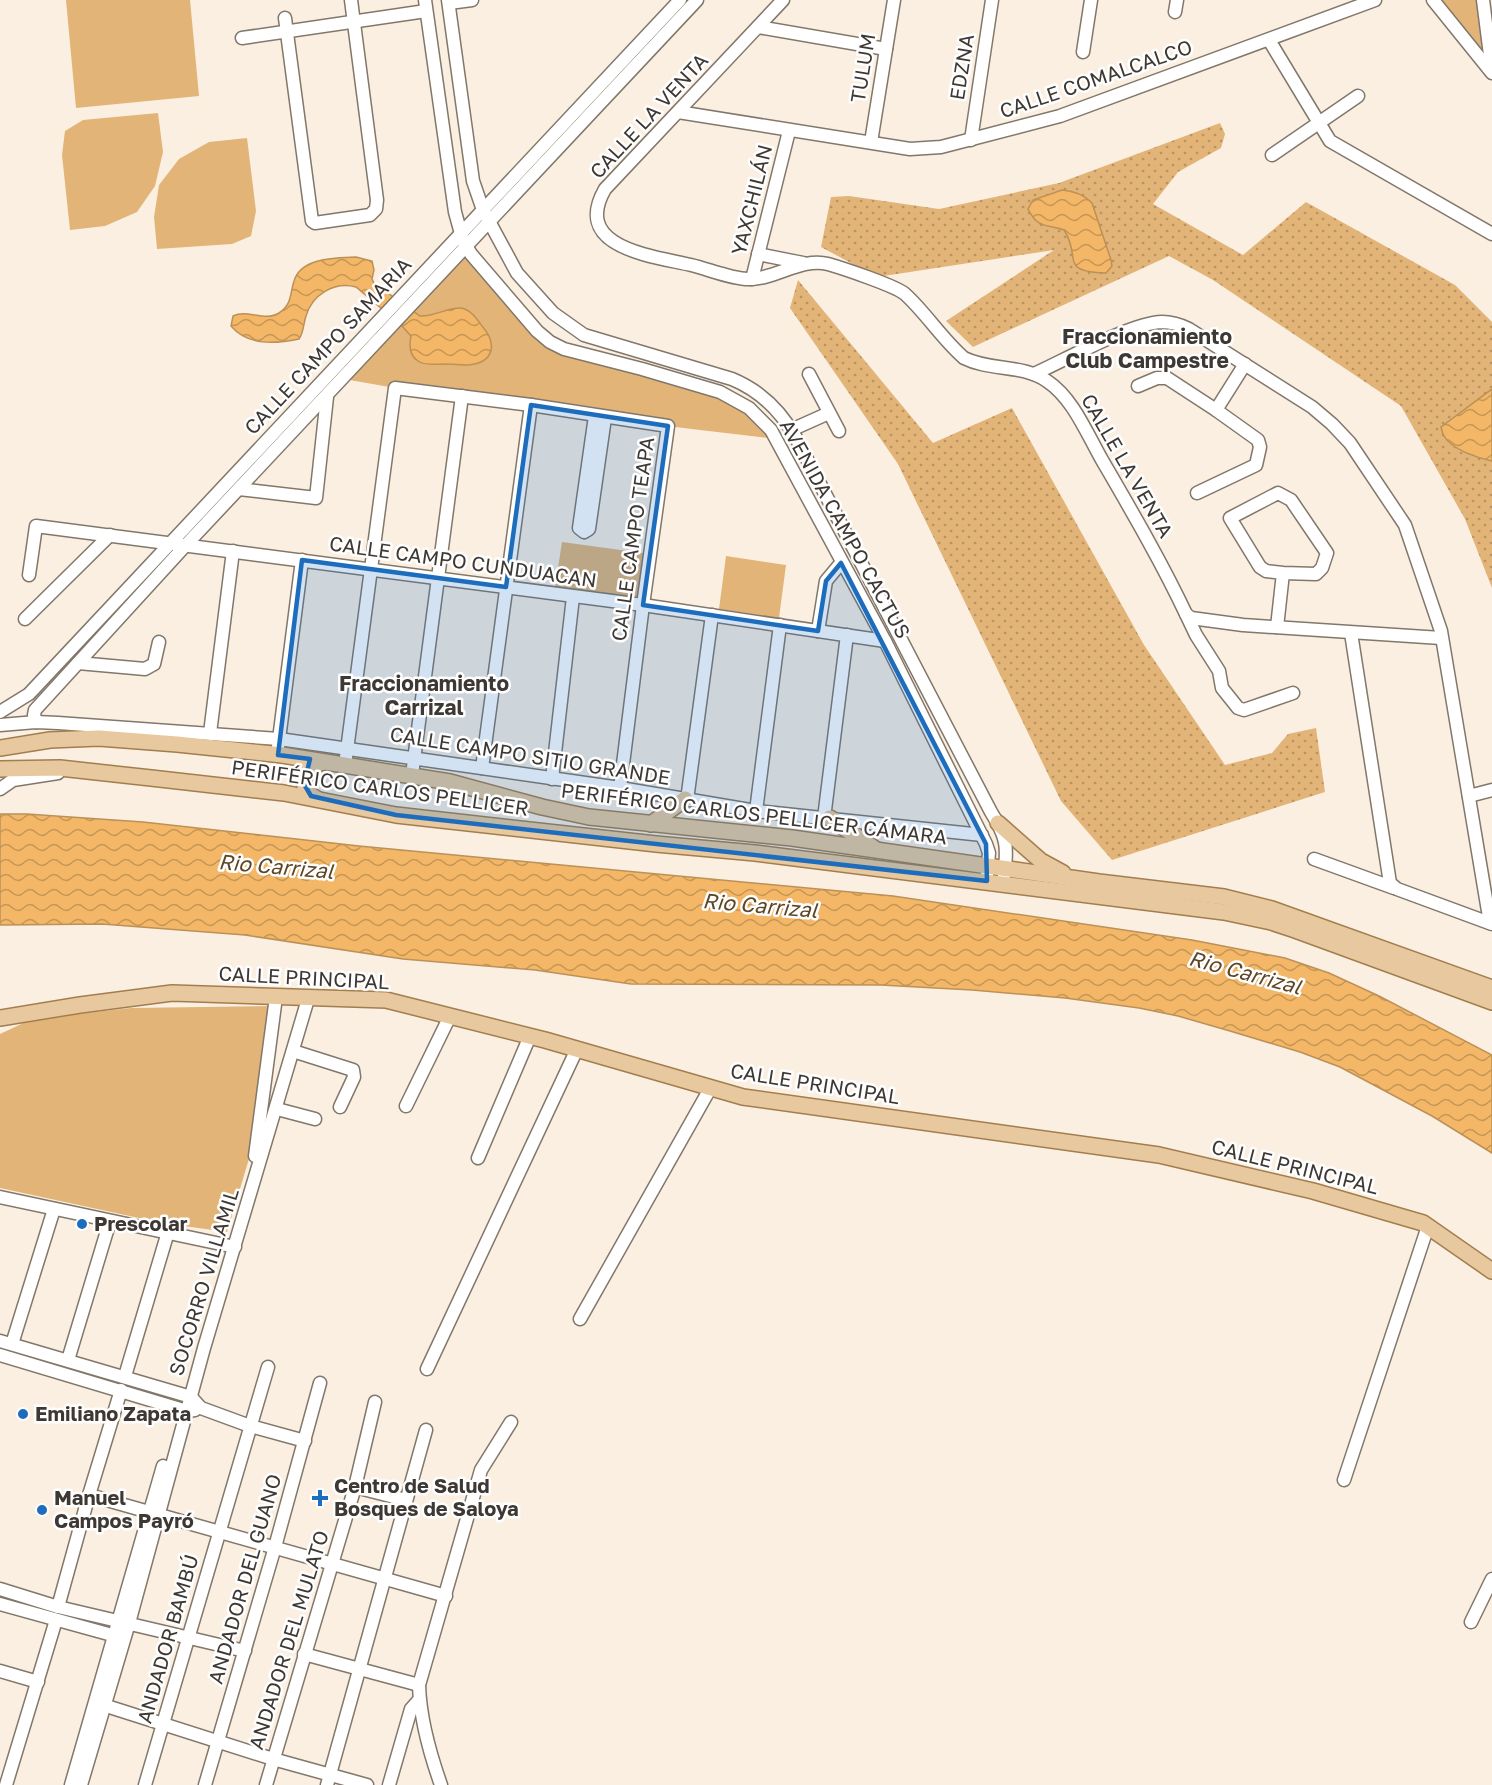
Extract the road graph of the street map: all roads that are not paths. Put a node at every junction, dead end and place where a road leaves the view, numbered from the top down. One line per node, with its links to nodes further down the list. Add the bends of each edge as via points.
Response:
1 (351, 0): 14 (street)
2 (472, 0): 12 (street)
3 (680, 0): 29 (street, CALLE CAMPO SAMARIA)
4 (697, 0): 29 (street, CALLE CAMPO SAMARIA)
5 (783, 0): 16 (street, CALLE LA VENTA)
6 (894, 0): 19 (street, TULUM)
7 (992, 0): 26 (street, EDZNA)
8 (1091, 0): 20 (street)
9 (1375, 0): 18 (street, CALLE COMALCALCO)
10 (1433, 0): 21 (street)
11 (1483, 0): 21 (street)
12 (449, 2): 29 (street, via 471,174)
13 (426, 5): 14 (street); 30 (street, AVENIDA CAMPO CACTUS, via 454,212)
14 (354, 22): 15 (street); 15 (street, via 376,209 370,215 315,223)
15 (286, 25): 17 (street)
16 (758, 27): 19 (street); 23 (street, CALLE LA VENTA)
17 (242, 38)
18 (1269, 40): 24 (street); 26 (street, CALLE COMALCALCO, via 1060,116)
19 (886, 49): 27 (street, TULUM)
20 (1083, 52)
21 (1492, 73)
22 (1358, 96): 24 (street)
23 (678, 112): 25 (street, CALLE COMALCALCO); 35 (street, CALLE LA VENTA, via 605,189 598,204 598,225 609,240 632,251)
24 (1318, 123): 28 (street); 31 (street, via 1339,148)
25 (789, 131): 27 (street, CALLE COMALCALCO); 33 (street, YAXCHILÁN)
26 (971, 140): 27 (street, CALLE COMALCALCO, via 922,149)
27 (871, 142)
28 (1272, 155)
29 (487, 216): 30 (street, CALLE CAMPO SAMARIA); 32 (street, CALLE CAMPO SAMARIA); 46 (street, via 517,273 573,329 742,383 761,395)
30 (461, 234): 32 (street, AVENIDA CAMPO CACTUS); 51 (street, CALLE CAMPO SAMARIA)
31 (1492, 234)
32 (466, 247): 40 (street, CALLE CAMPO SAMARIA); 55 (street, AVENIDA CAMPO CACTUS, via 550,342 708,388 731,397 757,415 776,438)
33 (758, 254): 34 (street); 35 (street, YAXCHILÁN)
34 (807, 264): 35 (street, CALLE LA VENTA); 38 (street, CALLE LA VENTA, via 828,264 899,290 964,358)
35 (752, 279)
36 (1245, 364): 38 (street, via 1189,329 1163,322 1134,329); 43 (street); 71 (street, via 1312,407 1350,443 1405,525)
37 (809, 374): 44 (street)
38 (1034, 374): 63 (street, CALLE LA VENTA, via 1058,389 1077,416)
39 (1138, 386): 43 (street, via 1167,378)
40 (327, 396): 48 (street, CALLE CAMPO SAMARIA); 48 (street, via 316,498)
41 (462, 396): 42 (street, CALLE CAMPO TEAPA); 56 (street, CALLE CAMPO TEAPA, via 395,388); 59 (street)
42 (531, 405): 45 (street, CALLE CAMPO TEAPA); 60 (street)
43 (1216, 410): 49 (street, via 1258,441 1257,462)
44 (829, 413): 46 (street); 47 (street)
45 (600, 417): 45 (street, via 579,528 584,532 590,529); 62 (street, CALLE CAMPO TEAPA, via 668,426)
46 (792, 430): 100 (street)
47 (839, 431)
48 (239, 489): 52 (street, CALLE CAMPO SAMARIA)
49 (1197, 493)
50 (110, 535): 51 (street, CALLE CAMPO CUNDUACAN); 58 (street, CALLE CAMPO CUNDUACAN, via 36,526); 65 (street)
51 (170, 543): 52 (street, CALLE CAMPO CUNDUACAN); 76 (street, CALLE CAMPO SAMARIA, via 29,694)
52 (187, 545): 53 (street, CALLE CAMPO CUNDUACAN); 74 (street, CALLE CAMPO SAMARIA)
53 (233, 551): 54 (street, CALLE CAMPO CUNDUACAN); 79 (street)
54 (302, 560): 56 (street, CALLE CAMPO CUNDUACAN); 82 (street)
55 (841, 563): 68 (street, via 826,581); 72 (street, AVENIDA CAMPO CACTUS)
56 (372, 569): 59 (street, CALLE CAMPO CUNDUACAN); 81 (street)
57 (1283, 573): 57 (street, via 1260,567 1230,518 1278,493 1292,500 1328,554 1316,574); 67 (street)
58 (29, 575)
59 (439, 578): 60 (street, CALLE CAMPO CUNDUACAN); 83 (street)
60 (506, 587): 61 (street, CALLE CAMPO CUNDUACAN); 86 (street)
61 (573, 597): 62 (street, CALLE CAMPO CUNDUACAN); 90 (street)
62 (643, 605): 64 (street, CALLE CAMPO CUNDUACAN); 91 (street, CALLE CAMPO TEAPA)
63 (1186, 614): 67 (street, via 1195,619); 75 (street, CALLE LA VENTA, via 1219,671 1222,688 1238,708 1244,710)
64 (712, 615): 66 (street, CALLE CAMPO CUNDUACAN); 97 (street)
65 (25, 619)
66 (780, 626): 68 (street, CALLE CAMPO CUNDUACAN); 98 (street)
67 (1277, 627): 69 (street)
68 (818, 631): 70 (street, CALLE CAMPO CUNDUACAN)
69 (1352, 633): 71 (street); 108 (street, via 1389,880)
70 (848, 635): 72 (street, CALLE CAMPO CUNDUACAN); 99 (street)
71 (1441, 638): 95 (street)
72 (885, 641): 102 (street, AVENIDA CAMPO CACTUS)
73 (159, 642): 74 (street, via 154,664 145,669)
74 (78, 663): 77 (street, CALLE CAMPO SAMARIA, via 34,710)
75 (1293, 693)
76 (0, 712)
77 (36, 722): 78 (street, CALLE CAMPO SITIO GRANDE); 79 (street, CALLE CAMPO SITIO GRANDE)
78 (0, 724)
79 (210, 733): 82 (street, CALLE CAMPO SITIO GRANDE)
80 (0, 748): 82 (main road, PERIFÉRICO CARLOS PELLICER CÁMARA, via 99,738)
81 (348, 748): 82 (street, CALLE CAMPO SITIO GRANDE); 83 (street, CALLE CAMPO SITIO GRANDE); 85 (street)
82 (279, 750): 84 (main road, PERIFÉRICO CARLOS PELLICER CÁMARA); 94 (main road, via 298,772 294,790)
83 (415, 758): 86 (street, CALLE CAMPO SITIO GRANDE); 89 (street)
84 (324, 762): 85 (main road, PERIFÉRICO CARLOS PELLICER CÁMARA); 96 (main road, via 309,768 304,778 307,793)
85 (345, 765): 89 (main road, PERIFÉRICO CARLOS PELLICER CÁMARA)
86 (482, 768): 90 (street, CALLE CAMPO SITIO GRANDE)
87 (0, 769): 88 (main road, PERIFÉRICO CARLOS PELLICER)
88 (82, 771): 92 (street, via 13,780); 94 (main road, PERIFÉRICO CARLOS PELLICER)
89 (412, 775): 101 (main road, PERIFÉRICO CARLOS PELLICER CÁMARA, via 579,815)
90 (552, 779): 91 (street, CALLE CAMPO SITIO GRANDE)
91 (620, 788): 97 (street, CALLE CAMPO SITIO GRANDE)
92 (0, 789)
93 (1492, 790): 95 (street)
94 (284, 793): 96 (main road, PERIFÉRICO CARLOS PELLICER)
95 (1469, 795): 109 (street)
96 (316, 799): 105 (main road, PERIFÉRICO CARLOS PELLICER, via 396,815 656,844)
97 (686, 800): 98 (street, CALLE CAMPO SITIO GRANDE); 101 (main road)
98 (756, 811): 99 (street, CALLE CAMPO SITIO GRANDE)
99 (827, 818): 102 (street, CALLE CAMPO SITIO GRANDE); 103 (main road)
100 (998, 823): 106 (street, via 1006,841); 107 (main road, via 1041,861)
101 (651, 824): 103 (main road, PERIFÉRICO CARLOS PELLICER CÁMARA)
102 (982, 835): 105 (street, AVENIDA CAMPO CACTUS, via 988,848)
103 (877, 851): 105 (main road, PERIFÉRICO CARLOS PELLICER CÁMARA)
104 (1314, 859): 108 (street)
105 (987, 873): 106 (main road, PERIFÉRICO CARLOS PELLICER)
106 (1004, 876): 107 (main road); 113 (main road, PERIFÉRICO CARLOS PELLICER, via 1271,922)
107 (1074, 879): 110 (main road, via 1248,902)
108 (1397, 889): 109 (street)
109 (1491, 923)
110 (1492, 987)
111 (276, 997): 112 (main road, CALLE PRINCIPAL); 115 (main road, CALLE PRINCIPAL, via 172,993); 132 (street, SOCORRO VILLAMIL, via 257,1148)
112 (308, 999): 116 (main road, CALLE PRINCIPAL, via 386,1000); 120 (street, SOCORRO VILLAMIL)
113 (1492, 1002)
114 (0, 1003): 115 (main road)
115 (5, 1017): 117 (main road)
116 (450, 1017): 118 (main road, CALLE PRINCIPAL); 123 (street)
117 (0, 1029)
118 (530, 1036): 119 (main road, CALLE PRINCIPAL); 126 (street)
119 (577, 1049): 121 (main road, CALLE PRINCIPAL); 139 (street)
120 (293, 1051): 122 (street, via 353,1070 354,1077); 124 (street, SOCORRO VILLAMIL)
121 (711, 1087): 130 (main road, CALLE PRINCIPAL, via 744,1097 1159,1155 1312,1191); 134 (street)
122 (340, 1107)
123 (406, 1107)
124 (277, 1109): 125 (street); 132 (street, SOCORRO VILLAMIL)
125 (315, 1119)
126 (478, 1158)
127 (0, 1197): 128 (street)
128 (54, 1209): 129 (street); 135 (street)
129 (110, 1221): 131 (street); 137 (street)
130 (1428, 1226): 133 (main road, CALLE PRINCIPAL); 151 (street)
131 (168, 1232): 132 (street); 140 (street)
132 (232, 1246): 143 (street, SOCORRO VILLAMIL)
133 (1492, 1272)
134 (580, 1319)
135 (6, 1342): 137 (street)
136 (0, 1356): 142 (street)
137 (68, 1360): 140 (street)
138 (268, 1367): 148 (street, ANDADOR BAMBÚ)
139 (428, 1369)
140 (125, 1376): 143 (street)
141 (320, 1383): 150 (street, ANDADOR DEL GUANO)
142 (121, 1390): 146 (street); 153 (street)
143 (188, 1397): 145 (street); 146 (street, SOCORRO VILLAMIL)
144 (375, 1402): 152 (street, ANDADOR DEL MULATO)
145 (201, 1408): 146 (street); 148 (street)
146 (184, 1410): 155 (street, SOCORRO VILLAMIL)
147 (511, 1422): 162 (street, via 481,1470)
148 (250, 1426): 150 (street); 156 (street, ANDADOR BAMBÚ)
149 (426, 1430): 154 (street)
150 (305, 1441): 157 (street, ANDADOR DEL GUANO)
151 (1344, 1480)
152 (355, 1486): 154 (street); 158 (street, ANDADOR DEL MULATO)
153 (89, 1495): 155 (street); 164 (street)
154 (406, 1500): 159 (street)
155 (154, 1513): 156 (street); 166 (street, SOCORRO VILLAMIL)
156 (219, 1532): 157 (street); 169 (street, ANDADOR BAMBÚ)
157 (275, 1547): 158 (street); 170 (street, ANDADOR DEL GUANO)
158 (332, 1564): 159 (street); 171 (street, ANDADOR DEL MULATO)
159 (386, 1579): 162 (street); 172 (street)
160 (1492, 1579): 167 (street)
161 (0, 1589): 164 (street)
162 (446, 1596): 175 (street)
163 (0, 1606): 165 (street)
164 (58, 1607): 166 (street)
165 (56, 1620): 168 (street); 174 (street)
166 (124, 1622): 168 (street, SOCORRO VILLAMIL); 169 (street)
167 (1471, 1622)
168 (120, 1637): 177 (street, SOCORRO VILLAMIL)
169 (190, 1637): 170 (street); 178 (street, ANDADOR BAMBÚ)
170 (245, 1651): 179 (street, ANDADOR DEL GUANO)
171 (304, 1654): 172 (street); 180 (street, ANDADOR DEL MULATO)
172 (359, 1669): 175 (street); 181 (street)
173 (0, 1671): 174 (street)
174 (38, 1682): 182 (street)
175 (419, 1685): 176 (street)
176 (419, 1700): 189 (street, via 411,1709); 190 (street)
177 (100, 1704): 178 (street); 183 (street, SOCORRO VILLAMIL); 184 (street, SOCORRO VILLAMIL)
178 (163, 1725): 179 (street); 185 (street, ANDADOR BAMBÚ)
179 (218, 1742): 180 (street); 186 (street, ANDADOR DEL GUANO)
180 (273, 1759): 181 (street); 187 (street, ANDADOR DEL MULATO)
181 (328, 1780): 188 (street)
182 (6, 1785)
183 (71, 1785)
184 (81, 1785)
185 (147, 1785)
186 (205, 1785)
187 (266, 1785)
188 (367, 1785)
189 (389, 1785)
190 (441, 1785)

